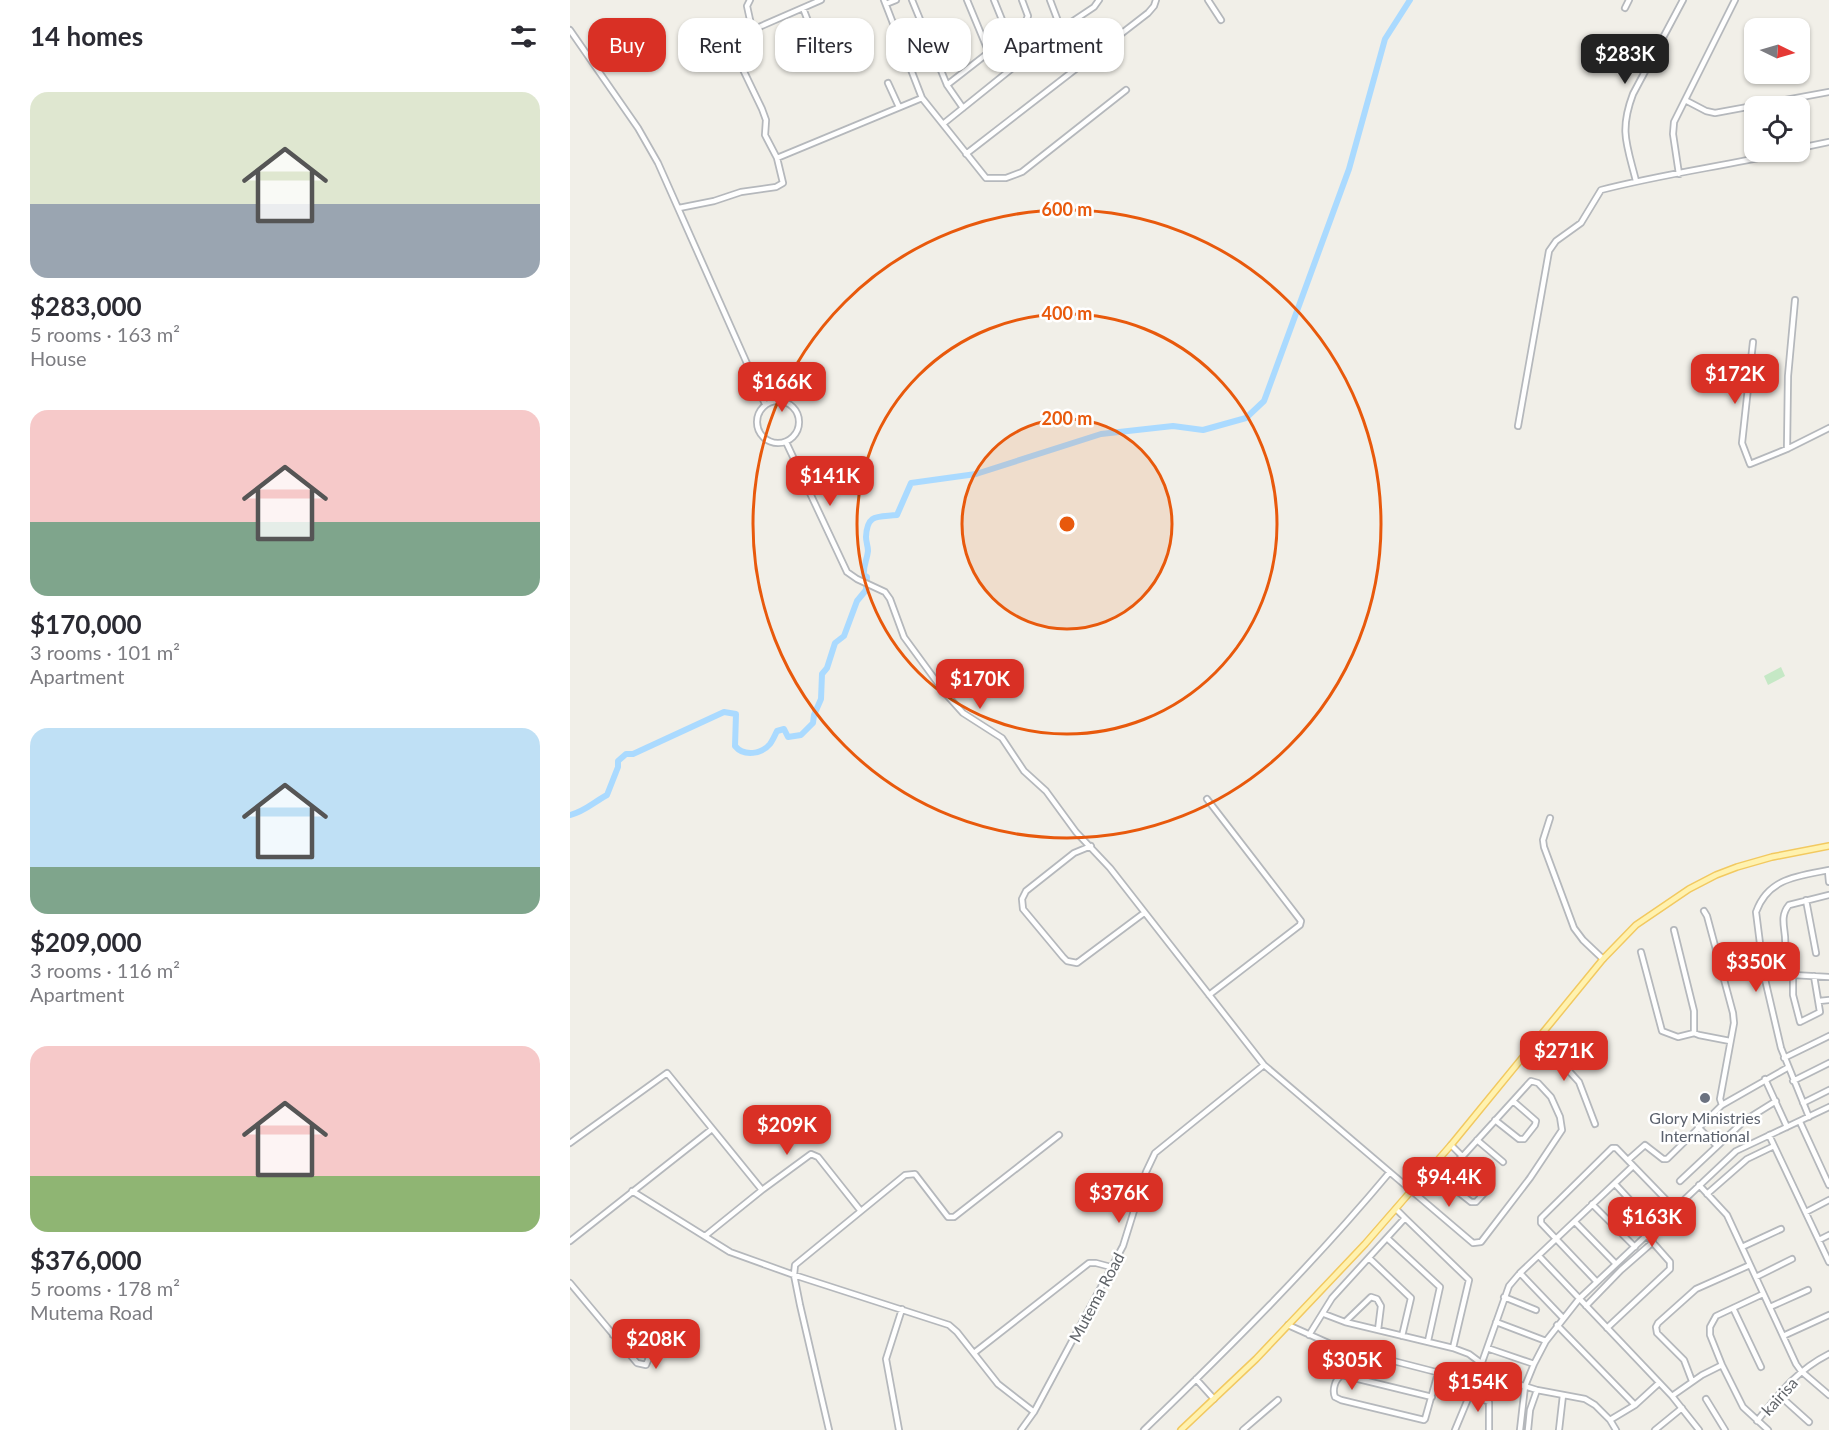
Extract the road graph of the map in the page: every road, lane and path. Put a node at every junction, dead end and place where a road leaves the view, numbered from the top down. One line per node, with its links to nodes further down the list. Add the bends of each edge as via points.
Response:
1 (750, 0): 18 (street)
2 (821, 0): 16 (street)
3 (896, 0): 15 (street)
4 (912, 0): 32 (street)
5 (967, 0): 27 (street)
6 (994, 0): 20 (street)
7 (1022, 0): 21 (street)
8 (1050, 0): 22 (street)
9 (1099, 0): 23 (street)
10 (1156, 0): 42 (street, via 1148,13)
11 (1208, 0): 24 (street)
12 (1629, 0): 17 (street)
13 (1683, 0): 46 (street, via 1628,107 1625,134)
14 (1735, 0): 36 (street)
15 (885, 2): 35 (street)
16 (803, 8): 19 (street); 25 (street)
17 (1625, 8)
18 (750, 18)
19 (807, 18)
20 (1001, 18)
21 (1027, 18)
22 (1057, 18)
23 (1077, 18)
24 (1221, 20)
25 (763, 24)
26 (570, 30): 47 (street, via 638,128)
27 (983, 39)
28 (983, 58): 32 (street)
29 (745, 72): 43 (street, via 766,120 765,135)
30 (1008, 72): 38 (street)
31 (888, 83): 37 (street)
32 (947, 85): 38 (street)
33 (1126, 90): 42 (street, via 1017,174 986,178)
34 (1829, 92): 36 (street, via 1715,113)
35 (922, 98): 37 (street); 39 (street)
36 (1685, 100): 45 (street, via 1673,130)
37 (899, 107): 43 (street)
38 (963, 108): 39 (street)
39 (943, 124): 42 (street)
40 (1829, 142): 41 (street)
41 (1810, 146)
42 (966, 154)
43 (777, 158): 47 (street, via 783,183 776,187)
44 (1744, 161): 45 (street)
45 (1679, 174): 46 (street)
46 (1636, 181): 51 (street, via 1601,190 1581,223 1549,251)
47 (679, 208): 50 (street)
48 (1795, 300): 54 (street)
49 (1753, 342): 54 (street, via 1742,443 1750,464)
50 (765, 404): 53 (street, via 756,416 760,435 776,444); 53 (street, via 784,401 798,415 799,426)
51 (1518, 426)
52 (1829, 428): 54 (street)
53 (786, 442): 57 (street, via 847,572 885,592 904,637 945,693 963,713 1002,738 1024,771 1046,791)
54 (1787, 448)
55 (1207, 799): 74 (street, via 1301,921)
56 (1550, 818): 69 (street, via 1544,847 1572,923 1583,940)
57 (1091, 846): 64 (street); 64 (street, via 1074,853 1026,891 1023,909 1063,957 1077,963)
58 (1829, 846): 69 (main road, via 1772,857 1716,875 1636,925)
59 (1828, 870): 60 (street); 66 (street, via 1782,881 1769,890 1756,912)
60 (1829, 882)
61 (1829, 895): 62 (street)
62 (1806, 900): 66 (street, via 1789,905 1784,912 1785,946); 68 (street)
63 (1704, 911): 80 (street, via 1733,1013)
64 (1144, 913): 74 (street)
65 (1674, 930): 77 (street, via 1694,1011)
66 (1761, 949): 70 (street)
67 (1641, 952): 77 (street, via 1662,1031 1678,1036)
68 (1816, 953)
69 (1603, 958): 79 (main road)
70 (1764, 975): 71 (street); 81 (street)
71 (1793, 975): 72 (street); 76 (street, via 1799,1022 1819,1013)
72 (1814, 976): 73 (street); 76 (street)
73 (1829, 977)
74 (1209, 995): 83 (street)
75 (1829, 1000): 76 (street)
76 (1819, 1001)
77 (1694, 1033): 80 (street)
78 (1829, 1036): 81 (street)
79 (1538, 1037): 96 (street, via 1579,1082); 104 (main road)
80 (1730, 1041): 91 (street)
81 (1784, 1058): 84 (street)
82 (1829, 1063): 86 (street)
83 (1264, 1065): 112 (street); 150 (street, Mutema Road, via 1155,1153 1126,1239)
84 (1788, 1068): 85 (street); 86 (street)
85 (1765, 1079): 89 (street); 91 (street)
86 (1793, 1081): 90 (street)
87 (1829, 1090): 90 (street)
88 (1513, 1101): 94 (street); 94 (street, via 1536,1121 1524,1139 1518,1139); 120 (street, via 1528,1083 1535,1081 1551,1097 1562,1127 1530,1178 1480,1242 1473,1243)
89 (1776, 1101): 98 (street); 105 (street)
90 (1803, 1103): 93 (street)
91 (1722, 1105): 97 (street)
92 (1829, 1107): 93 (street)
93 (1809, 1117): 95 (street)
94 (1496, 1120): 102 (street)
95 (1800, 1122): 98 (street); 117 (street)
96 (1595, 1124)
97 (1698, 1127): 105 (street); 108 (street, via 1667,1159 1644,1145)
98 (1787, 1127): 101 (street)
99 (712, 1128): 103 (street, via 666,1073); 118 (street); 119 (street)
100 (1059, 1135): 126 (street, via 954,1217 948,1217 915,1174 909,1173)
101 (1769, 1135): 106 (street); 116 (street, via 1737,1151)
102 (1477, 1140): 107 (street); 109 (street)
103 (570, 1143)
104 (1451, 1145): 107 (street); 111 (main road)
105 (1716, 1145): 114 (street)
106 (1774, 1146): 121 (street, via 1747,1159); 127 (street)
107 (1461, 1157): 113 (street); 113 (street, via 1488,1184 1488,1189 1472,1203)
108 (1628, 1160): 110 (street); 136 (street, via 1612,1148 1542,1216 1541,1223)
109 (1503, 1162)
110 (1633, 1166): 115 (street); 125 (street)
111 (1430, 1169): 113 (street); 120 (main road)
112 (1389, 1173): 120 (street); 191 (street, via 1311,1263)
113 (1442, 1179)
114 (1680, 1181)
115 (1615, 1184): 123 (street); 130 (street)
116 (1699, 1185): 121 (street); 125 (street)
117 (1829, 1185)
118 (762, 1190): 126 (street, via 813,1154); 133 (street)
119 (632, 1191): 133 (street); 138 (street)
120 (1412, 1191): 124 (main road)
121 (1707, 1194): 142 (street, via 1724,1210)
122 (1829, 1200): 127 (street)
123 (1592, 1204): 129 (street); 141 (street)
124 (1396, 1209): 128 (street); 140 (main road)
125 (1675, 1209): 130 (street)
126 (860, 1210): 152 (street, via 795,1265)
127 (1806, 1212): 137 (street)
128 (1405, 1218): 135 (street); 180 (street, via 1469,1280)
129 (1575, 1222): 136 (street); 148 (street)
130 (1656, 1228): 134 (street)
131 (1781, 1229): 142 (street)
132 (1829, 1235): 137 (street)
133 (705, 1236): 152 (street, via 730,1252)
134 (1647, 1236): 139 (street); 141 (street)
135 (1387, 1238): 143 (street); 178 (street, via 1440,1287)
136 (1556, 1240): 144 (street); 154 (street)
137 (1819, 1240): 147 (street)
138 (570, 1241)
139 (1653, 1242): 160 (street); 172 (street, via 1670,1262 1670,1269)
140 (1365, 1244): 143 (street); 170 (main road)
141 (1635, 1247): 148 (street)
142 (1742, 1247): 149 (street)
143 (1373, 1253): 145 (street)
144 (1539, 1256): 151 (street); 159 (street)
145 (1369, 1258): 165 (street, via 1332,1298); 176 (street, via 1411,1298)
146 (1792, 1259): 153 (street)
147 (1829, 1262)
148 (1616, 1264): 154 (street)
149 (1750, 1265): 153 (street); 192 (street, via 1689,1294 1656,1327 1657,1333 1684,1360)
150 (1112, 1267): 182 (street, via 1089,1263); 208 (street, Mutema Road)
151 (1520, 1274): 158 (street); 167 (street)
152 (794, 1275): 163 (street); 213 (street)
153 (1756, 1276): 157 (street)
154 (1597, 1282): 159 (street)
155 (570, 1283): 174 (street)
156 (1808, 1290): 161 (street)
157 (1763, 1294): 161 (street); 162 (street)
158 (1504, 1297): 164 (street); 169 (street)
159 (1579, 1299): 160 (street); 167 (street)
160 (1586, 1306): 172 (street)
161 (1770, 1307): 177 (street)
162 (1733, 1308): 186 (street, via 1713,1318 1710,1327); 187 (street)
163 (902, 1309): 182 (street, via 949,1324); 214 (street, via 886,1359)
164 (1536, 1310)
165 (1324, 1314): 168 (street); 175 (street)
166 (1829, 1315): 177 (street)
167 (1563, 1318): 171 (street)
168 (1345, 1322): 173 (street); 173 (street, via 1368,1297 1374,1297 1381,1306)
169 (1496, 1322): 179 (street); 181 (street)
170 (1288, 1325): 175 (street); 203 (main road)
171 (1557, 1325): 179 (street); 206 (street)
172 (1607, 1329): 194 (street)
173 (1378, 1330): 176 (street)
174 (614, 1335): 174 (street, via 637,1363 648,1363 641,1347)
175 (1309, 1335): 189 (street, via 1335,1346)
176 (1402, 1336): 178 (street)
177 (1783, 1336): 188 (street)
178 (1428, 1341): 180 (street)
179 (1546, 1341): 185 (street)
180 (1453, 1348): 184 (street)
181 (1487, 1348): 184 (street); 185 (street)
182 (974, 1353): 208 (street, via 1002,1388)
183 (1829, 1354): 188 (street, kairisa)
184 (1481, 1363): 190 (street)
185 (1534, 1364): 195 (street)
186 (1722, 1365): 192 (street); 210 (street, via 1743,1407)
187 (1761, 1367)
188 (1801, 1371): 200 (street, kairisa); 201 (street)
189 (1438, 1372): 193 (street); 202 (street)
190 (1479, 1372): 193 (street); 195 (street)
191 (1196, 1380): 203 (street); 216 (street)
192 (1692, 1381): 199 (street)
193 (1475, 1382): 197 (street)
194 (1659, 1383): 199 (street); 206 (street)
195 (1525, 1386): 196 (street); 221 (street)
196 (1537, 1389): 198 (street); 222 (street)
197 (1471, 1394): 219 (street); 220 (street, via 1489,1402)
198 (1563, 1395): 209 (street, via 1590,1402); 223 (street)
199 (1672, 1395): 207 (street)
200 (1779, 1395): 210 (street, kairisa); 211 (street)
201 (1829, 1395)
202 (1432, 1397): 202 (street, via 1422,1420 1341,1400 1333,1392 1342,1375)
203 (1214, 1399): 217 (main road)
204 (1706, 1399): 227 (street)
205 (1278, 1400): 218 (street)
206 (1635, 1405): 209 (street)
207 (1682, 1408): 225 (street); 226 (street)
208 (1034, 1412): 215 (street, Mutema Road)
209 (1610, 1420): 224 (street)
210 (1757, 1420): 212 (street)
211 (1809, 1422)
212 (1765, 1429)
213 (830, 1430)
214 (899, 1430)
215 (1021, 1430)
216 (1144, 1430)
217 (1182, 1430)
218 (1243, 1430)
219 (1455, 1430)
220 (1490, 1430)
221 (1520, 1430)
222 (1528, 1430)
223 (1559, 1430)
224 (1616, 1430)
225 (1655, 1430)
226 (1699, 1430)
227 (1725, 1430)

